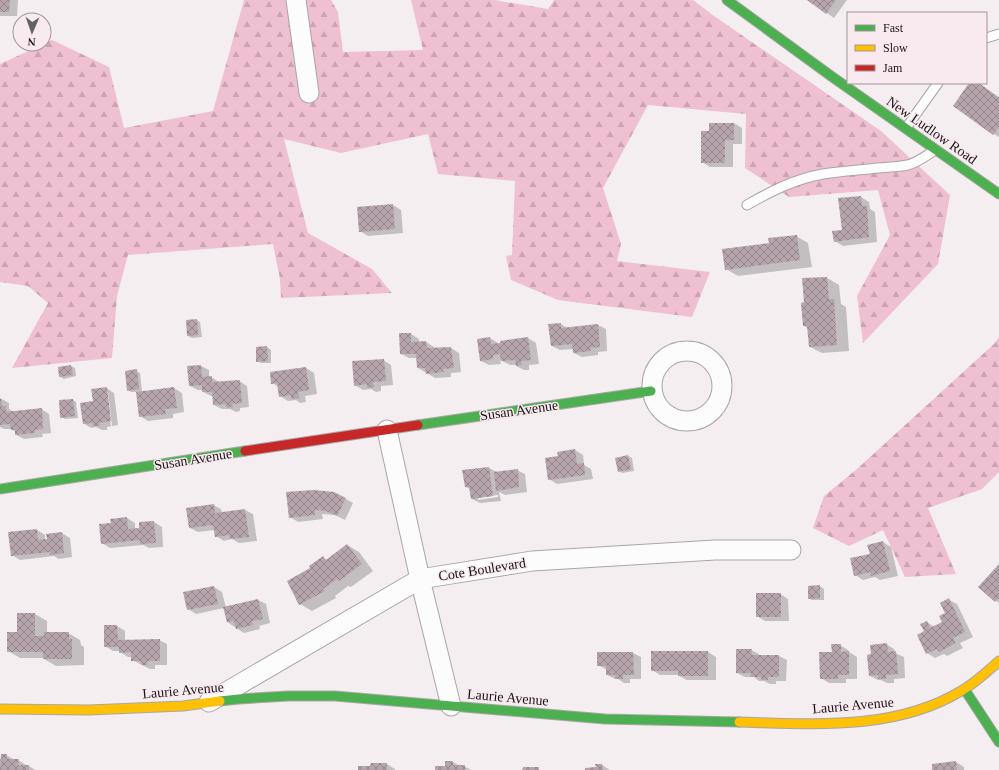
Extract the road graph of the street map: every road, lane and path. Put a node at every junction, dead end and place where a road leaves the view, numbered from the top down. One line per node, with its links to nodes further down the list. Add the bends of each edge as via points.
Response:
1 (296, 0): 6 (street)
2 (727, 0): 7 (street, New Ludlow Road)
3 (999, 34): 4 (lane)
4 (987, 38)
5 (937, 84): 7 (lane)
6 (309, 93)
7 (906, 128): 8 (street, New Ludlow Road)
8 (936, 149): 9 (street, New Ludlow Road); 10 (lane, via 908,165 821,174 797,180)
9 (997, 190)
10 (747, 205)
11 (652, 391): 12 (street, Susan Avenue)
12 (387, 430): 13 (street, Susan Avenue); 15 (street)
13 (0, 489)
14 (791, 550): 15 (street, Cote Boulevard, via 715,550 532,561)
15 (420, 579): 18 (street, Cote Boulevard); 19 (street)
16 (999, 661): 17 (street, Laurie Avenue)
17 (965, 690): 19 (street, Laurie Avenue, via 938,704 917,711 873,720 830,724 606,719); 21 (street)
18 (207, 703): 19 (street, Laurie Avenue, via 288,696 335,696); 20 (street, Laurie Avenue, via 89,710)
19 (451, 706)
20 (0, 709)
21 (999, 742)

